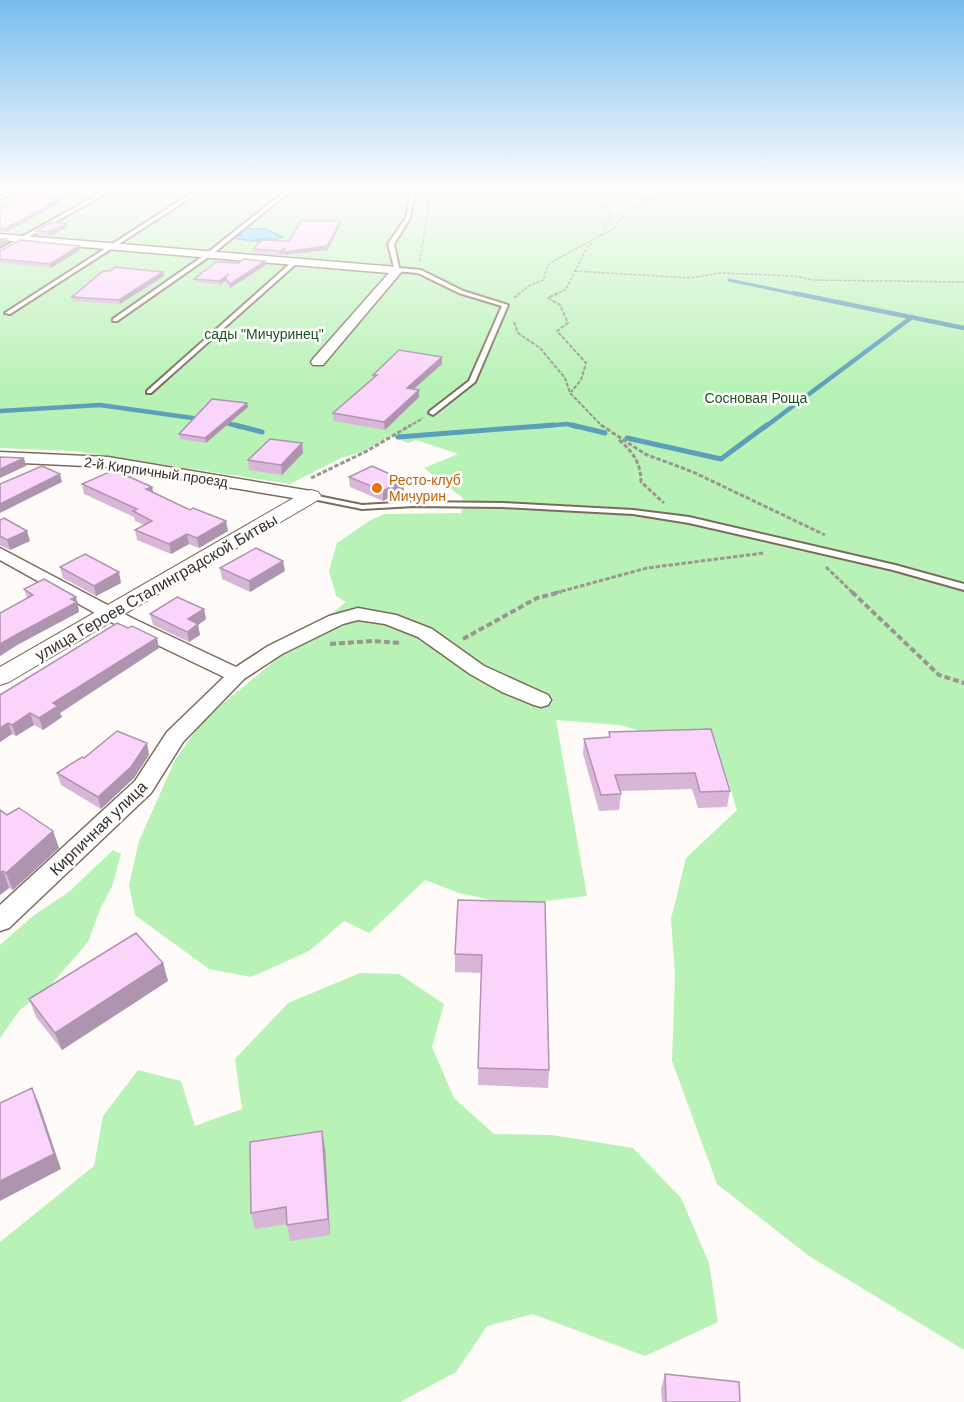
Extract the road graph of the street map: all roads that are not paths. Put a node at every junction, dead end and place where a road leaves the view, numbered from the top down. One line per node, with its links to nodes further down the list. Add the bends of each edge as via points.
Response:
1 (99, 254): 7 (lane)
2 (201, 254): 4 (street)
3 (393, 254): 6 (lane)
4 (208, 255): 5 (street); 8 (lane)
5 (295, 262): 6 (street); 10 (lane)
6 (397, 270): 9 (street); 11 (lane, via 420,271 461,292 505,305 472,382)
7 (8, 313)
8 (115, 320)
9 (318, 362)
10 (148, 392)
11 (433, 412)
12 (0, 457): 13 (street, 2-й Кирпичный проезд)
13 (60, 459): 14 (street); 15 (street, 2-й Кирпичный проезд, via 108,462)
14 (30, 473)
15 (307, 490): 17 (lane, via 362,507 503,505 633,512 689,520); 18 (street, улица Героев Сталинградской Битвы)
16 (0, 553): 18 (street)
17 (964, 587)
18 (111, 614): 19 (street); 20 (street, улица Героев Сталинградской Битвы)
19 (237, 675): 21 (street, Кирпичная улица, via 275,650 336,620 358,614 416,629 477,669); 22 (street, Кирпичная улица, via 176,737 143,787)
20 (0, 677)
21 (542, 700)
22 (0, 921)

